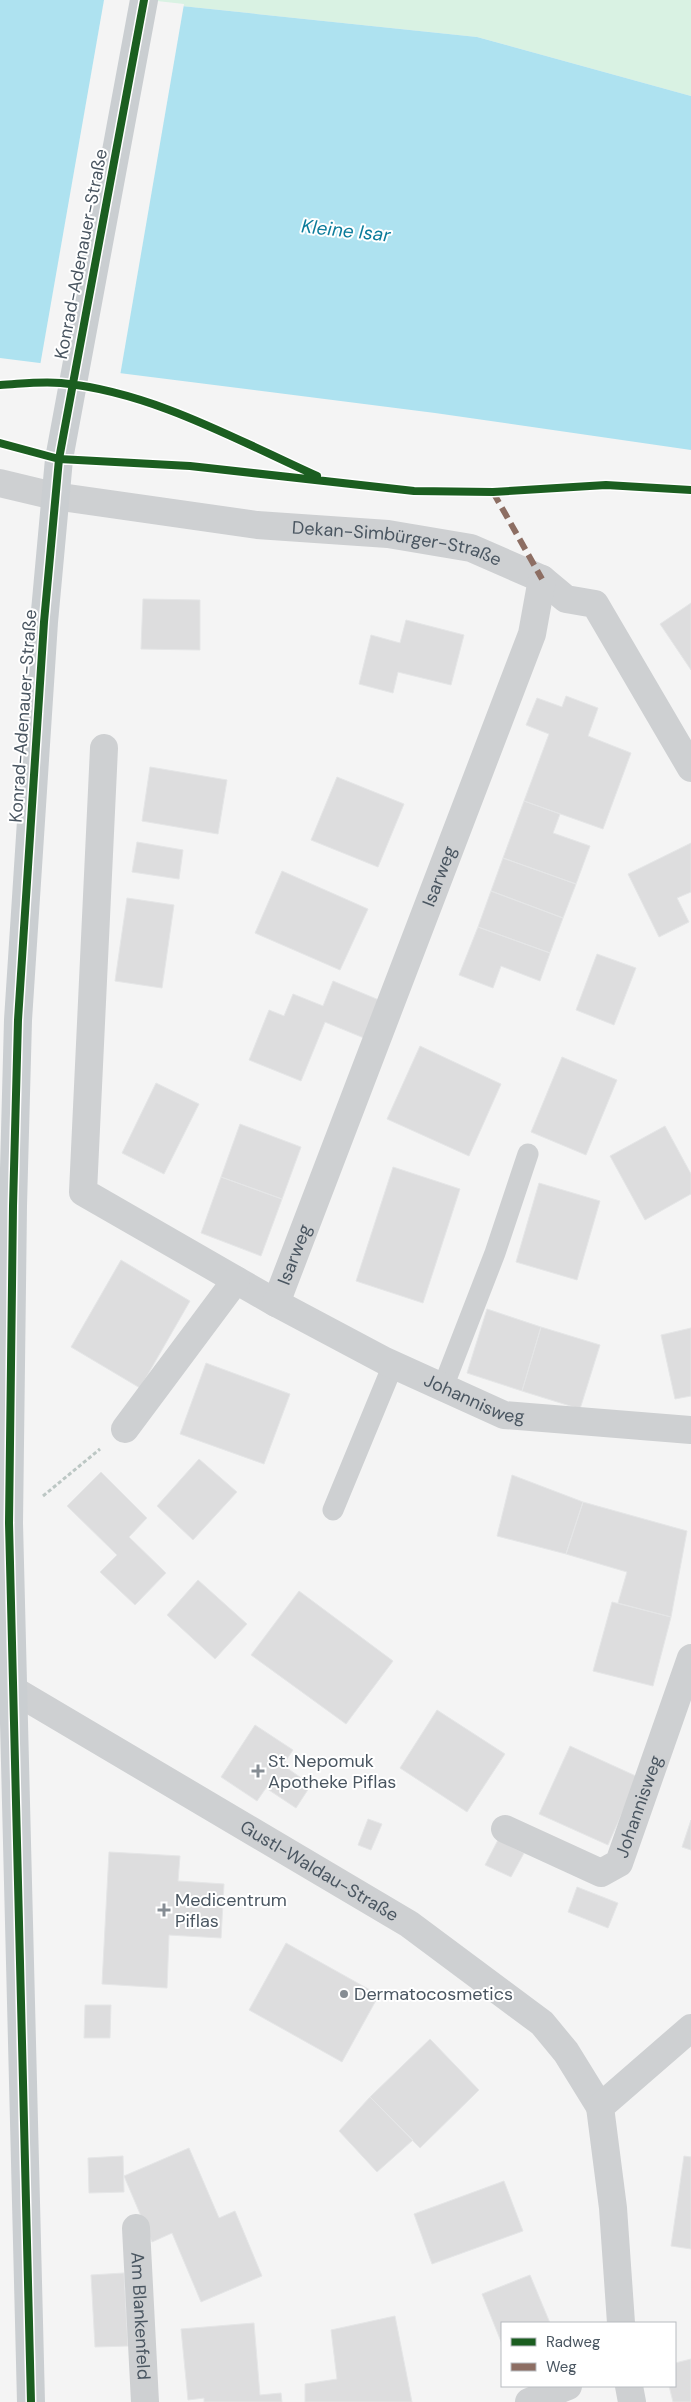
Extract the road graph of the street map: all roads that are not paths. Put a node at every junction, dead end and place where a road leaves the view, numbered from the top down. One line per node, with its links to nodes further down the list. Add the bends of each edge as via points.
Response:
1 (144, 0): 3 (main road, Konrad-Adenauer-Straße, via 58,459)
2 (0, 483): 3 (street, Dekan-Simbürger-Straße)
3 (54, 496): 4 (street, Dekan-Simbürger-Straße, via 257,524 388,534 461,546); 16 (main road, Konrad-Adenauer-Straße, via 18,1020)
4 (542, 579): 6 (street, Dekan-Simbürger-Straße, via 566,599 595,604); 9 (street, Isarweg, via 532,634)
5 (104, 748): 8 (street, Isarweg, via 83,1192)
6 (691, 768)
7 (528, 1154): 11 (lane, via 495,1253)
8 (236, 1280): 9 (street, Isarweg); 12 (street)
9 (276, 1303): 10 (street, Johannisweg)
10 (393, 1365): 11 (street, Johannisweg); 14 (lane)
11 (443, 1387): 13 (street, Johannisweg, via 504,1415)
12 (125, 1429)
13 (691, 1430)
14 (333, 1510)
15 (691, 1658): 17 (street, Johannisweg, via 619,1863 601,1873)
16 (7, 1686): 19 (street, Gustl-Waldau-Straße, via 409,1924 542,2023 566,2052); 24 (main road, Konrad-Adenauer-Straße)
17 (505, 1829)
18 (691, 2028): 19 (street)
19 (600, 2107): 21 (street, via 613,2208)
20 (136, 2228): 25 (street, Am Blankenfeld)
21 (621, 2322)
22 (566, 2387): 26 (street)
23 (629, 2387): 27 (street)
24 (31, 2402)
25 (145, 2402)
26 (529, 2402)
27 (632, 2402)

